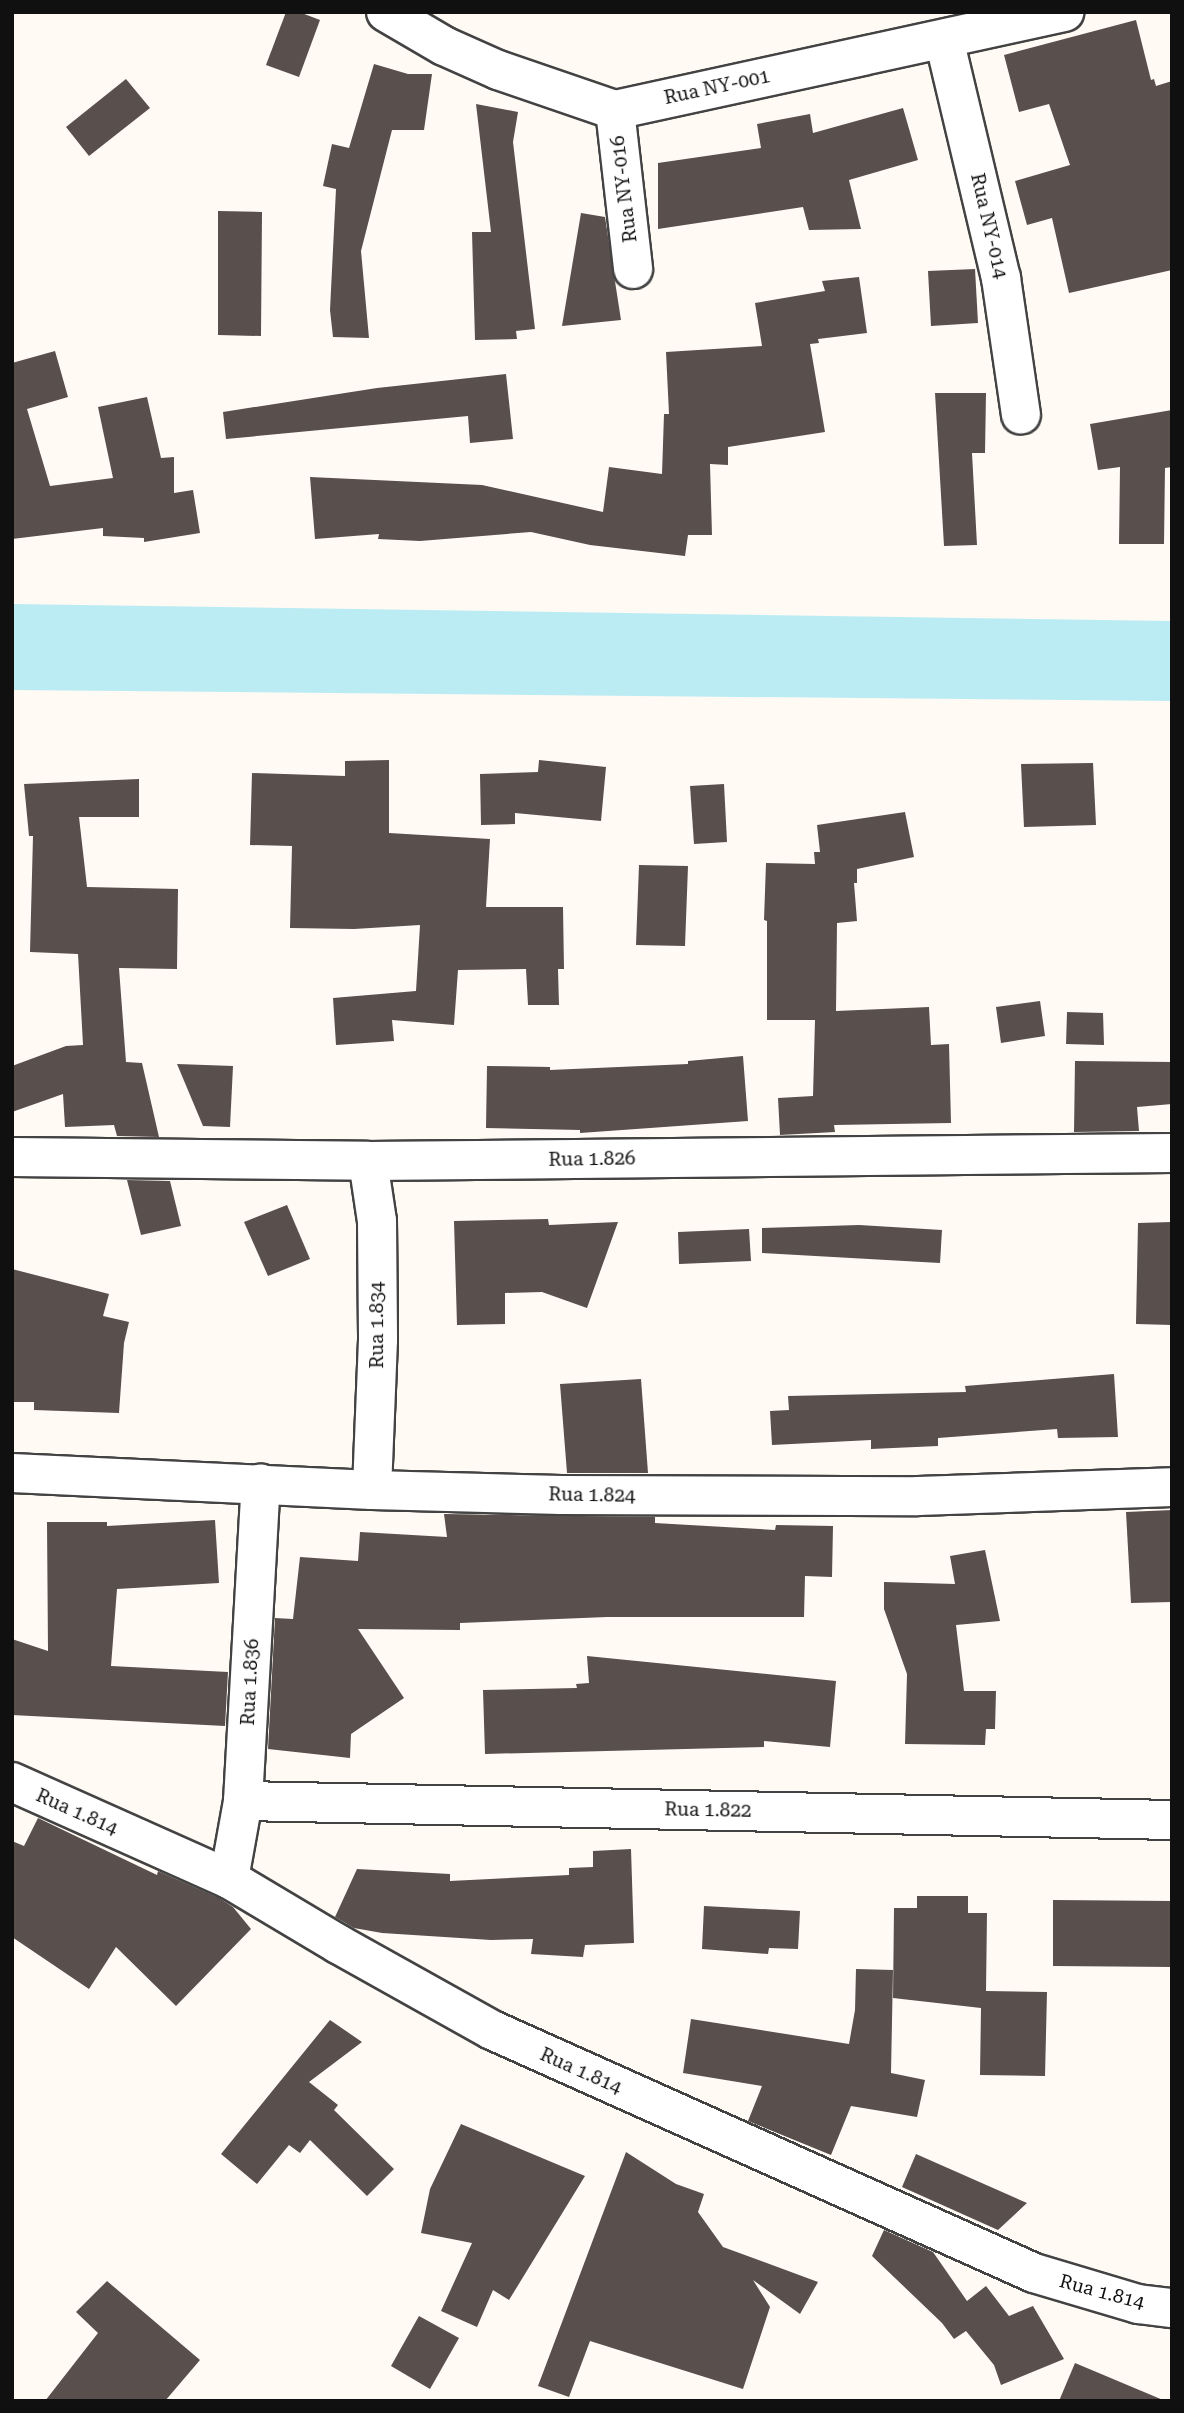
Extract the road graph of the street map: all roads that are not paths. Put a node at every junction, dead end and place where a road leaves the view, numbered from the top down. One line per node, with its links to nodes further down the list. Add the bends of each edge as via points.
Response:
1 (386, 12): 4 (street, via 444,46 498,70)
2 (1064, 12): 3 (street, Rua NY-001)
3 (944, 39): 4 (street, Rua NY-001); 6 (street, Rua NY-014, via 1001,278)
4 (615, 110): 5 (street, Rua NY-016)
5 (633, 268)
6 (1021, 415)
7 (1172, 1153): 9 (street, Rua 1.826)
8 (12, 1157): 9 (street, Rua 1.826)
9 (368, 1161): 13 (street, Rua 1.834, via 377,1221)
10 (12, 1473): 11 (street, Rua 1.824)
11 (261, 1484): 13 (street, Rua 1.824); 15 (street, Rua 1.836)
12 (1172, 1487): 13 (street, Rua 1.824, via 918,1496)
13 (372, 1490)
14 (12, 1782): 17 (street, Rua 1.814)
15 (243, 1801): 16 (street, Rua 1.822); 17 (street, Rua 1.836)
16 (1172, 1820)
17 (229, 1879): 18 (street, Rua 1.814, via 492,2031 1034,2273 1138,2304)
18 (1172, 2308)

